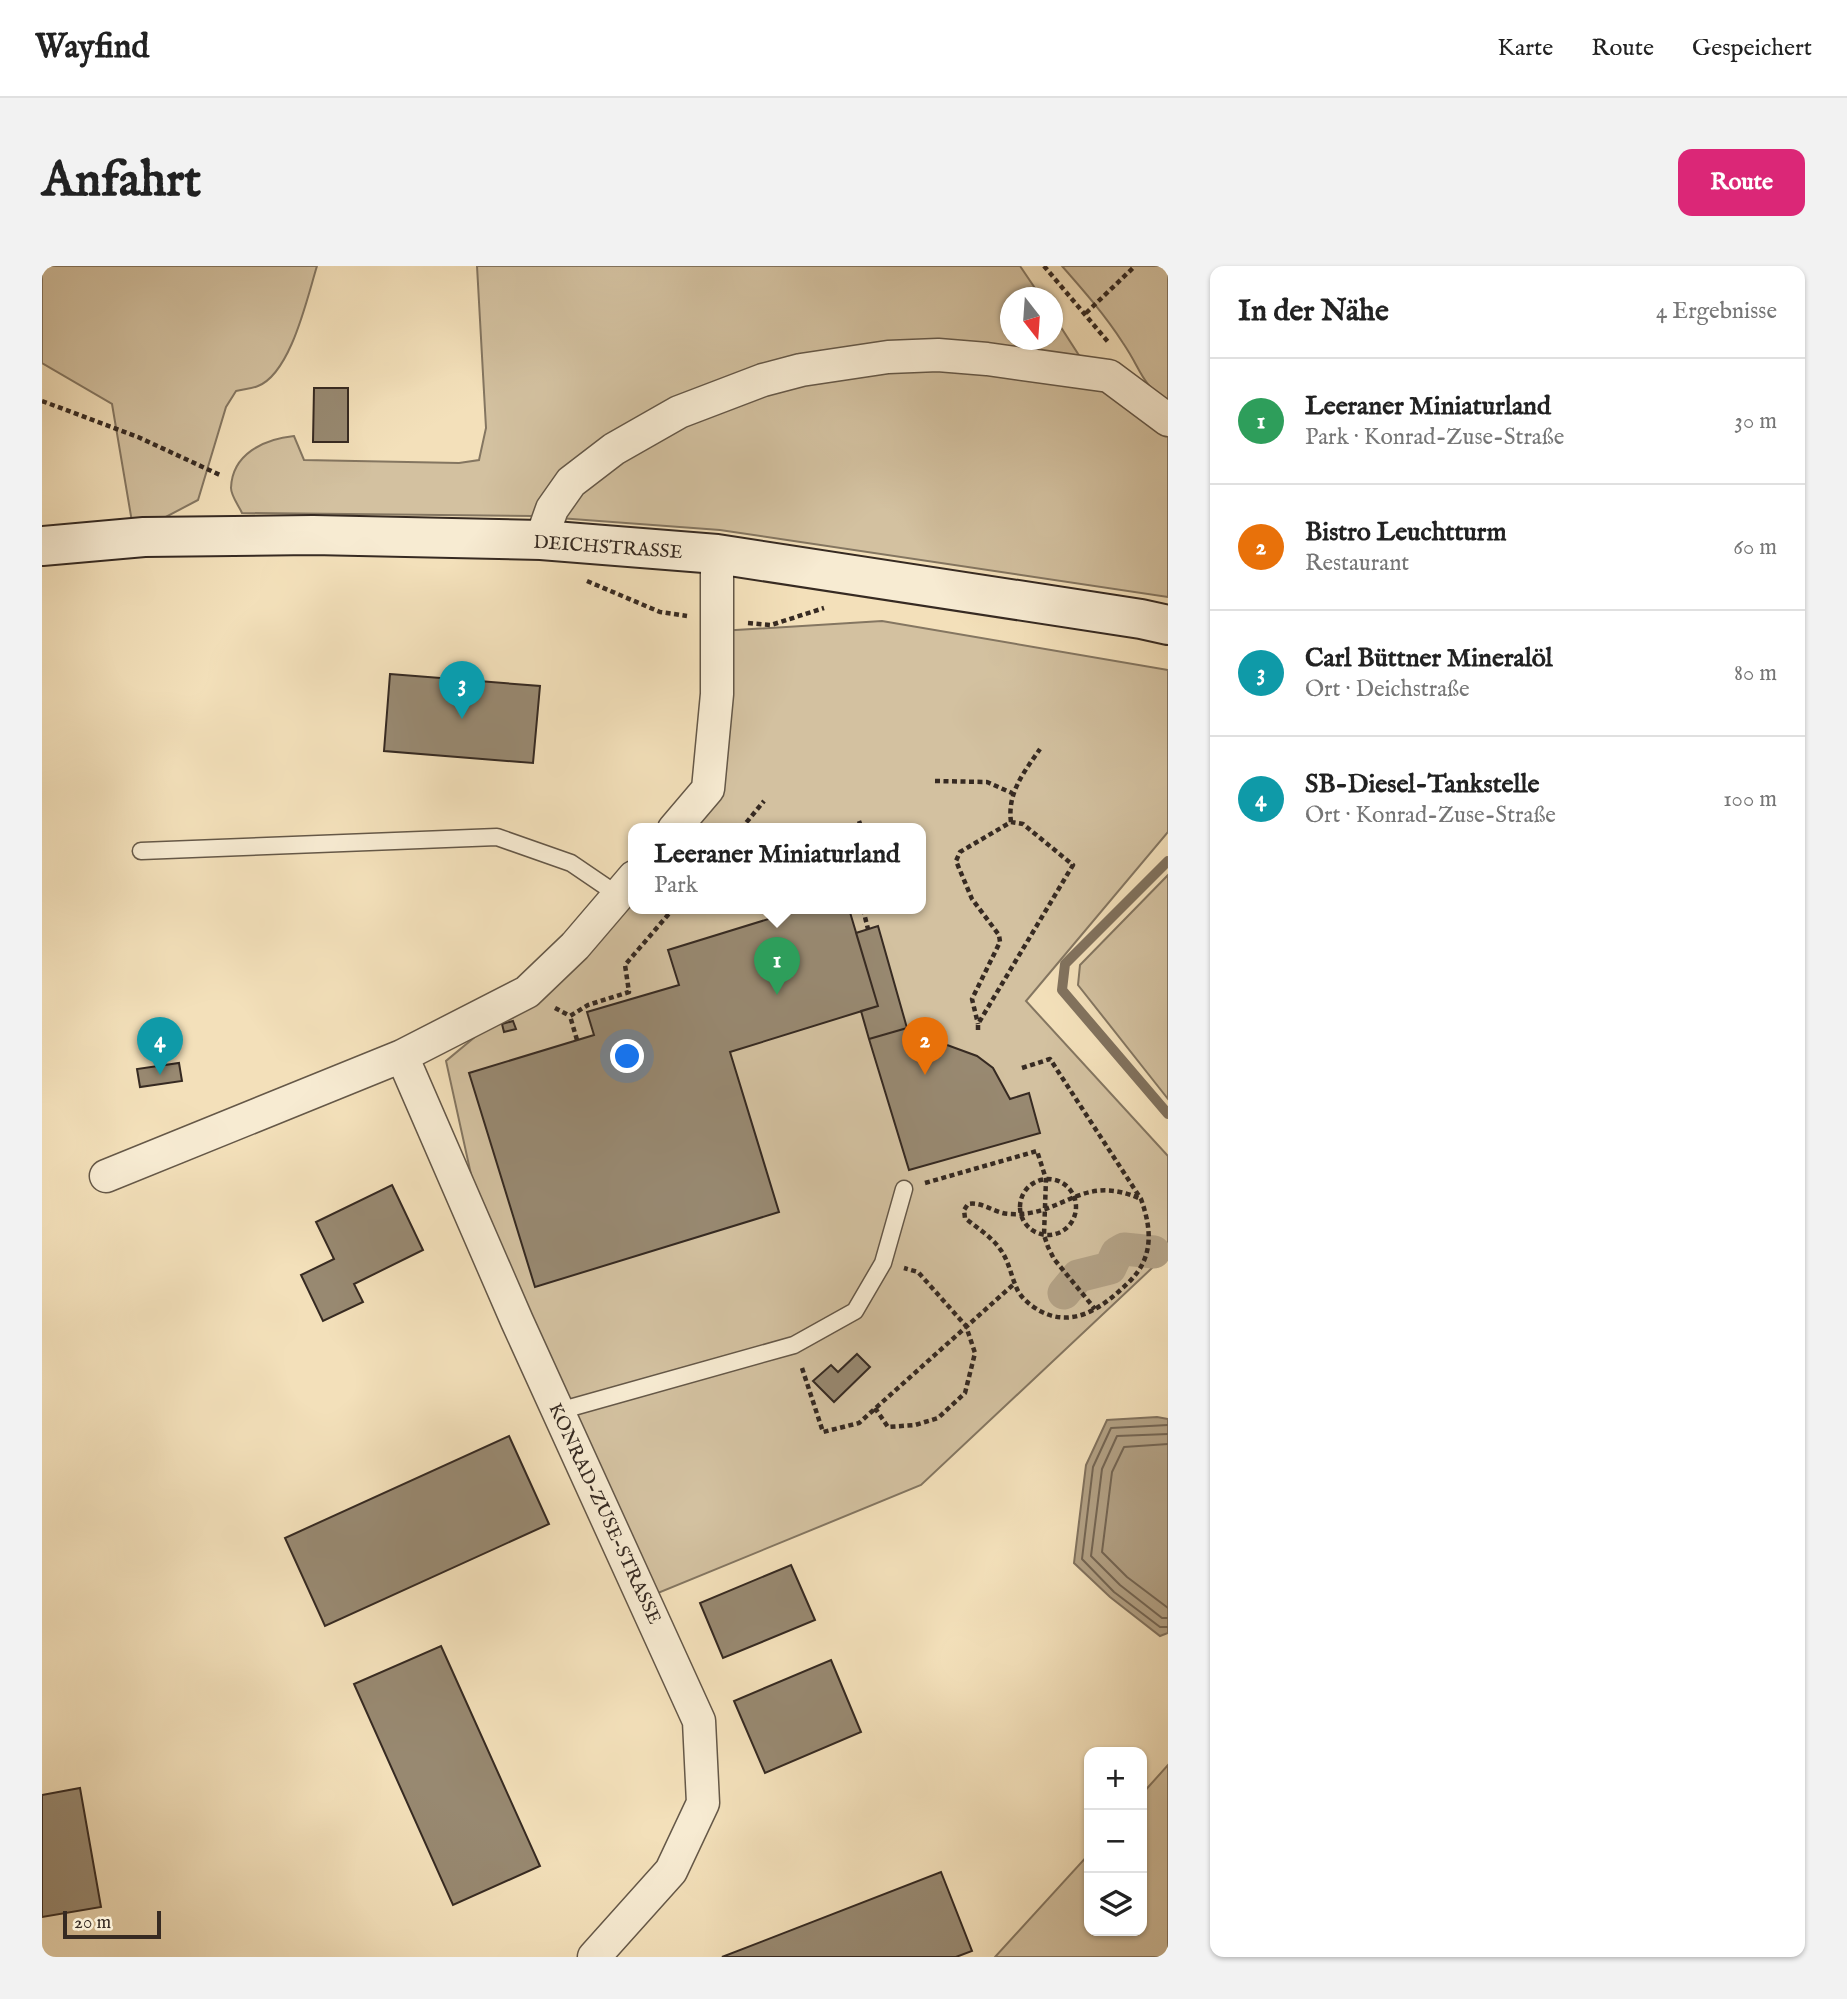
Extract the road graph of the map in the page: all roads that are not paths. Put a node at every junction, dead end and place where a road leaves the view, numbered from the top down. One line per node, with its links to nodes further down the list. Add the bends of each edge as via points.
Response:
1 (1168, 420): 2 (street, via 1109,376 938,355 831,364 763,380 642,431 571,482 552,509)
2 (541, 540): 3 (main road, DEICHSTRASSE, via 144,537); 4 (main road, DEICHSTRASSE)
3 (42, 546)
4 (717, 554): 5 (main road, DEICHSTRASSE); 6 (street, via 717,694 708,789)
5 (1168, 625)
6 (679, 823)
7 (141, 851): 8 (lane, via 497,838)
8 (626, 886): 9 (street, via 575,947 527,992)
9 (402, 1056): 10 (street); 12 (street, KONRAD-ZUSE-STRASSE)
10 (106, 1176)
11 (904, 1189): 12 (lane, via 883,1263 855,1311 794,1345)
12 (559, 1411): 13 (street, KONRAD-ZUSE-STRASSE, via 699,1721 703,1803 671,1871)
13 (594, 1957)

